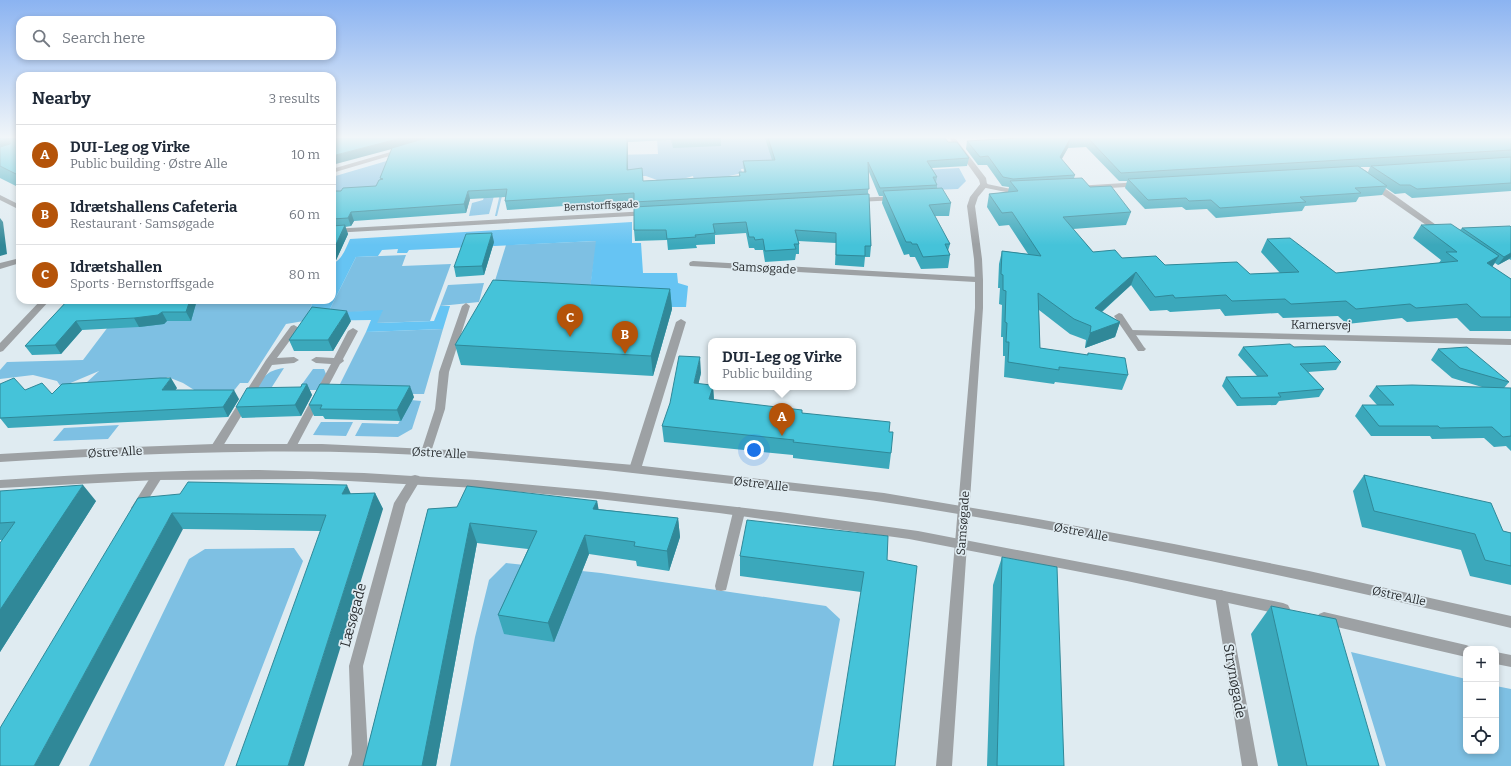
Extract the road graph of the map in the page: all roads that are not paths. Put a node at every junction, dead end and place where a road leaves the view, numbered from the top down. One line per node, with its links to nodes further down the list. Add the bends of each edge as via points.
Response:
1 (978, 174): 4 (street)
2 (1368, 180): 13 (street)
3 (1149, 183): 5 (street)
4 (984, 185): 6 (street, via 1011,191); 17 (street, Samsøgade, via 974,197 971,206)
5 (1065, 188)
6 (1027, 190)
7 (0, 197): 10 (street)
8 (903, 198): 9 (street)
9 (847, 201)
10 (16, 206)
11 (657, 212): 12 (street, Bernstorffsgade)
12 (336, 231)
13 (1446, 234)
14 (16, 261): 16 (street)
15 (693, 264): 17 (street, Samsøgade)
16 (0, 266)
17 (978, 280): 41 (street, Samsøgade, via 980,308)
18 (42, 304): 27 (street)
19 (466, 306): 34 (street, via 444,372 440,409)
20 (1119, 316): 24 (street)
21 (681, 322): 36 (street)
22 (294, 328): 31 (street)
23 (353, 331): 30 (street)
24 (1131, 333): 25 (street, Karnersvej); 26 (street)
25 (1511, 342)
26 (1141, 348)
27 (0, 349)
28 (294, 360): 31 (street)
29 (316, 360): 30 (street)
30 (339, 361): 33 (street)
31 (269, 362): 32 (street)
32 (216, 448): 33 (street, Østre Alle); 35 (street, Østre Alle)
33 (290, 448): 34 (street, Østre Alle)
34 (426, 452): 36 (street, Østre Alle)
35 (0, 458)
36 (635, 469): 41 (street, Østre Alle, via 903,500)
37 (157, 476): 38 (street, Østre Alle, via 252,474); 39 (street, Østre Alle); 42 (street)
38 (415, 480): 40 (street, Østre Alle, via 513,487); 52 (street, Læsøgade, via 400,502 356,666 360,754)
39 (0, 484)
40 (739, 512): 43 (street, Østre Alle, via 902,533); 44 (street)
41 (964, 512): 43 (street, Samsøgade); 48 (street, Østre Alle, via 1032,522 1216,557)
42 (130, 519)
43 (962, 546): 45 (street, Østre Alle); 53 (street, Samsøgade)
44 (721, 586)
45 (1221, 596): 46 (street, Østre Alle); 54 (street, Strynøgade)
46 (1296, 612)
47 (1311, 615): 49 (street)
48 (1511, 622)
49 (1463, 650)
50 (1499, 659): 51 (street)
51 (1511, 661)
52 (356, 766)
53 (944, 766)
54 (1250, 766)

